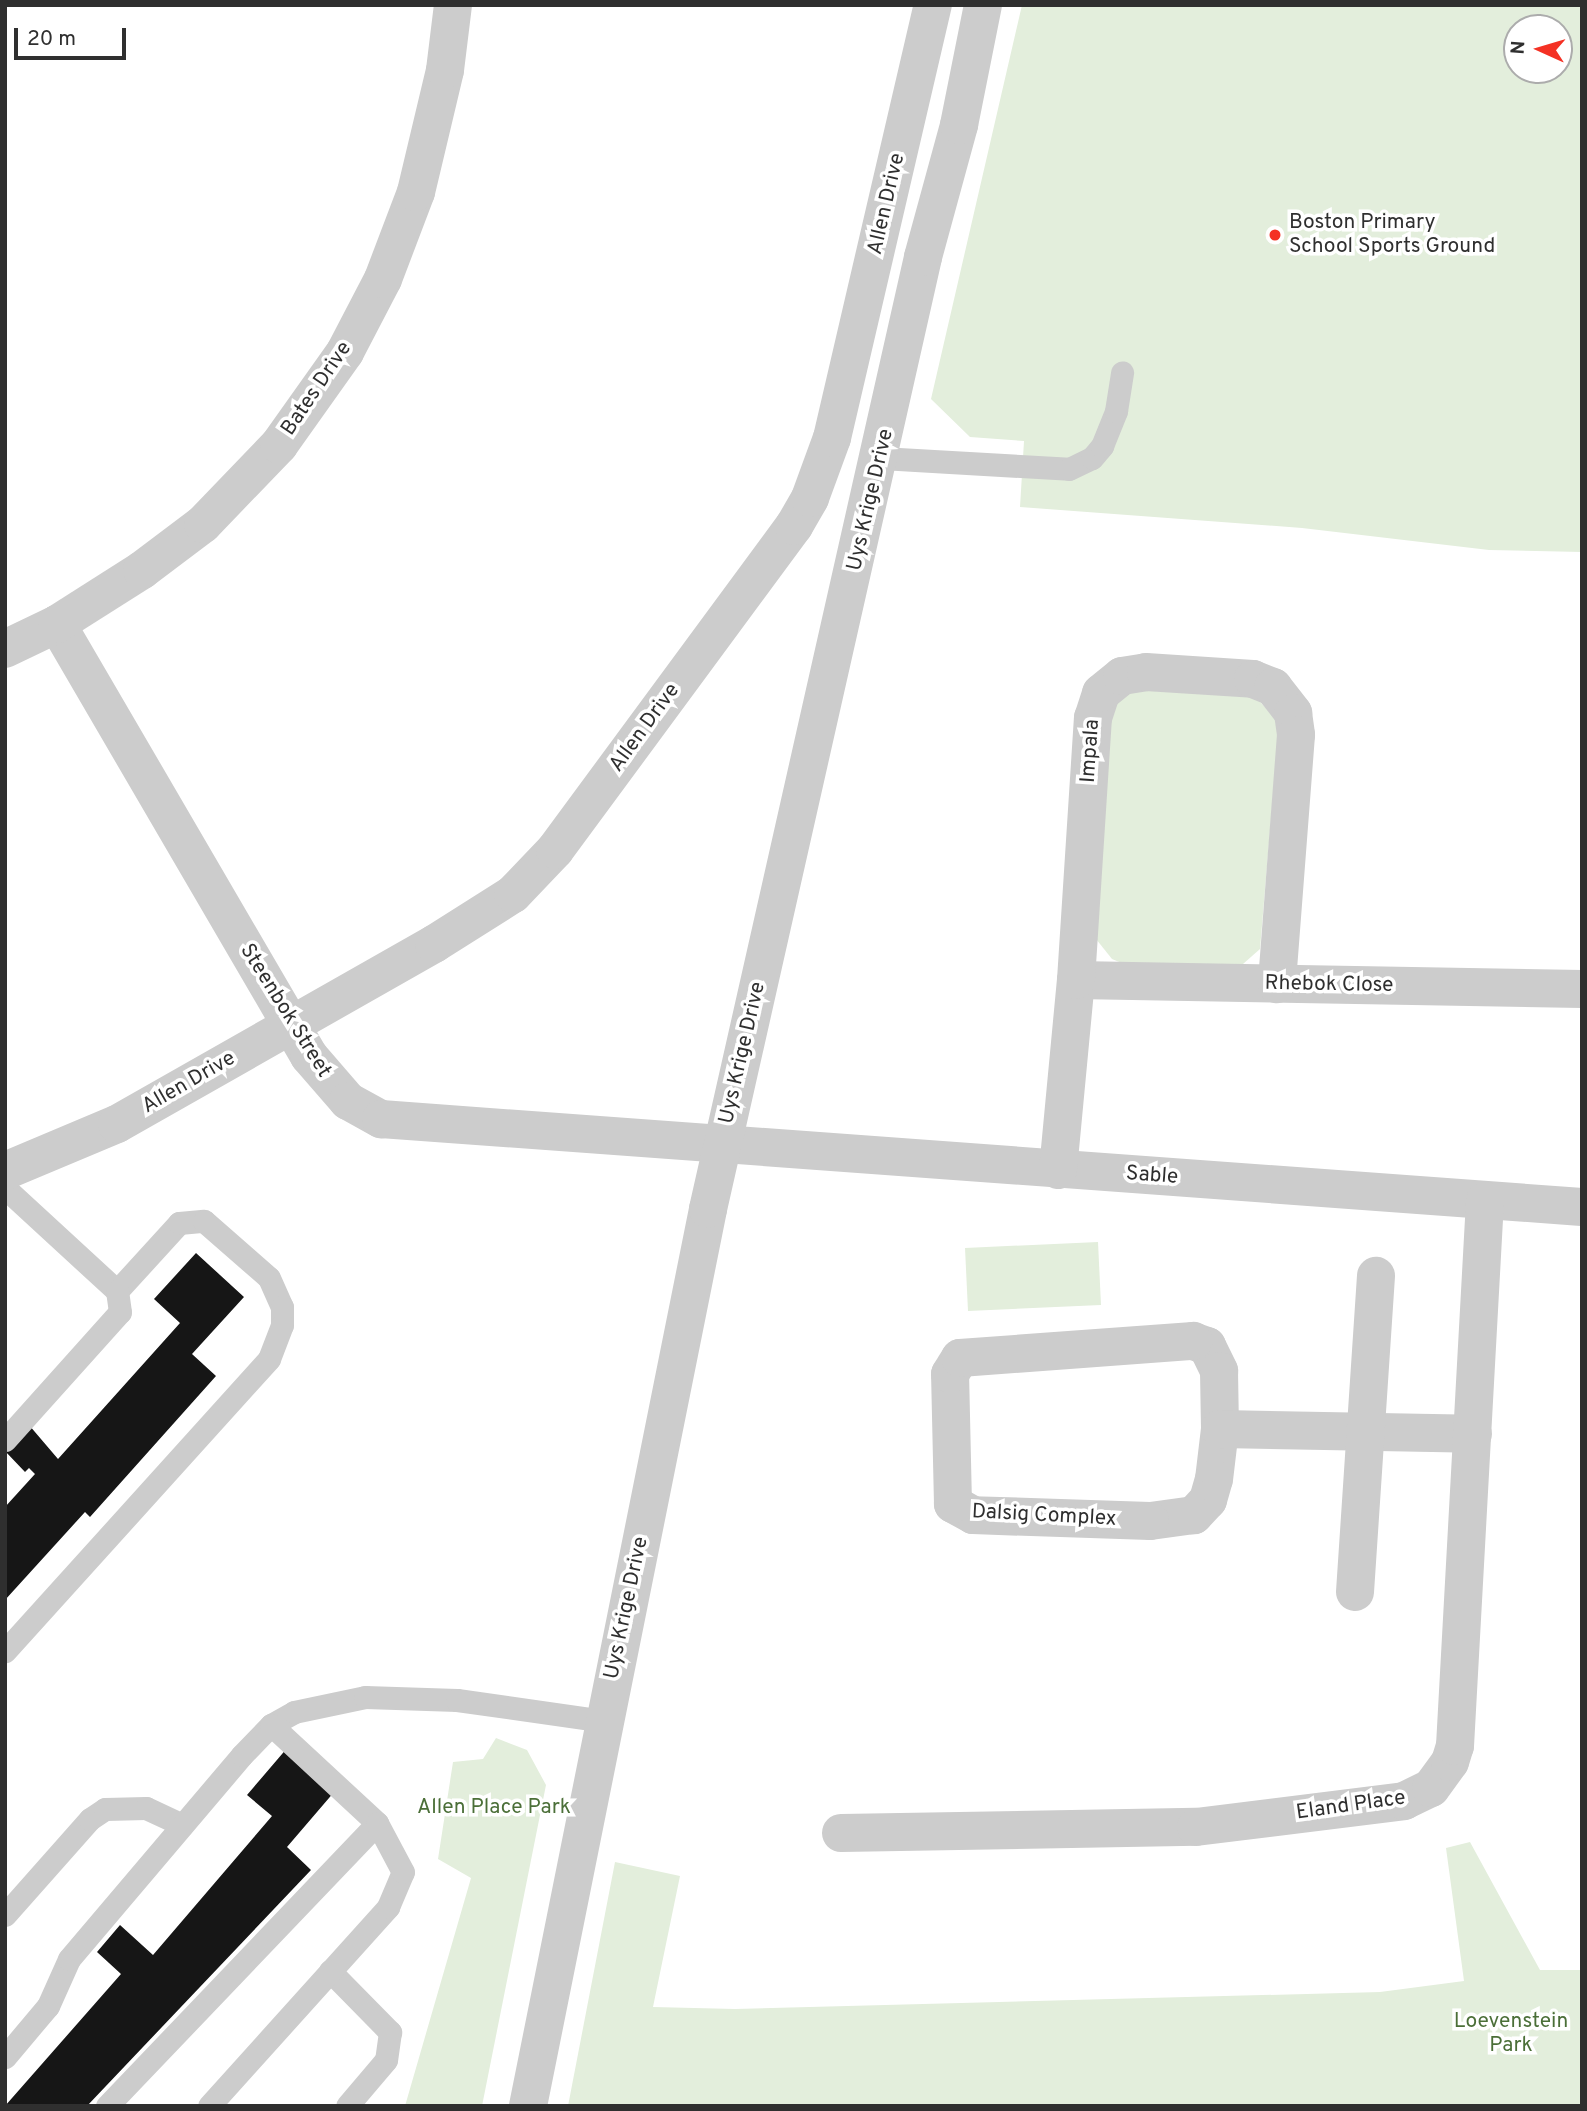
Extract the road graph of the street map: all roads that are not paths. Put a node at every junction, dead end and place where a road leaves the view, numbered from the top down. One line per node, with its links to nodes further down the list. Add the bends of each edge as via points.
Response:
1 (453, 5): 6 (street, Bates Drive, via 445,70 416,192 383,279 345,352 279,445 203,524)
2 (933, 5): 11 (street, Allen Drive, via 832,438 823,469 794,526 540,869 513,894 435,944)
3 (983, 5): 5 (street, Uys Krige Drive)
4 (1122, 372): 5 (lane, via 1116,411 1102,446 1069,469)
5 (881, 458): 12 (street, Uys Krige Drive)
6 (57, 624): 7 (street, Bates Drive); 11 (street, Steenbok Street)
7 (5, 649)
8 (1076, 980): 9 (street, Rhebok Close); 9 (street, Impala, via 1095,705 1111,683 1146,672 1263,682 1281,694 1293,713 1296,735); 13 (street, Impala)
9 (1277, 984): 10 (street, Rhebok Close)
10 (1582, 989)
11 (289, 1025): 12 (street, Steenbok Street, via 348,1101 381,1119); 14 (street, Allen Drive, via 117,1124)
12 (722, 1146): 13 (street, Sable); 26 (street, Uys Krige Drive)
13 (1058, 1170): 16 (street, Sable)
14 (5, 1171)
15 (5, 1188): 19 (lane)
16 (1485, 1200): 17 (street, Sable); 22 (street, Eland Place)
17 (1582, 1207)
18 (1376, 1276): 21 (street)
19 (117, 1291): 23 (lane, via 120,1312); 25 (lane, via 179,1223 204,1221 269,1278 282,1307 278,1343 269,1359)
20 (1220, 1429): 20 (street, Dalsig Complex, via 1219,1371 1207,1346 1193,1341 970,1355 953,1364 950,1374 949,1493 960,1511 973,1515 1175,1521 1194,1515 1208,1500); 21 (street)
21 (1367, 1432): 22 (street); 24 (street)
22 (1473, 1434): 30 (street, Eland Place, via 1455,1746 1446,1770 1431,1788 1404,1801 1196,1827)
23 (5, 1440)
24 (1355, 1592)
25 (5, 1651)
26 (604, 1721): 27 (lane, via 457,1700 365,1697 294,1712); 37 (street, Uys Krige Drive)
27 (271, 1726): 28 (lane); 29 (lane)
28 (377, 1823): 32 (lane, via 403,1872 400,1886 388,1907); 34 (lane)
29 (182, 1825): 31 (lane, via 146,1808 105,1809 90,1819); 33 (lane, via 69,1959 48,2007)
30 (841, 1833)
31 (5, 1914)
32 (330, 1971): 35 (lane); 36 (lane, via 390,2032 386,2060)
33 (5, 2057)
34 (107, 2106)
35 (209, 2106)
36 (347, 2106)
37 (528, 2106)

